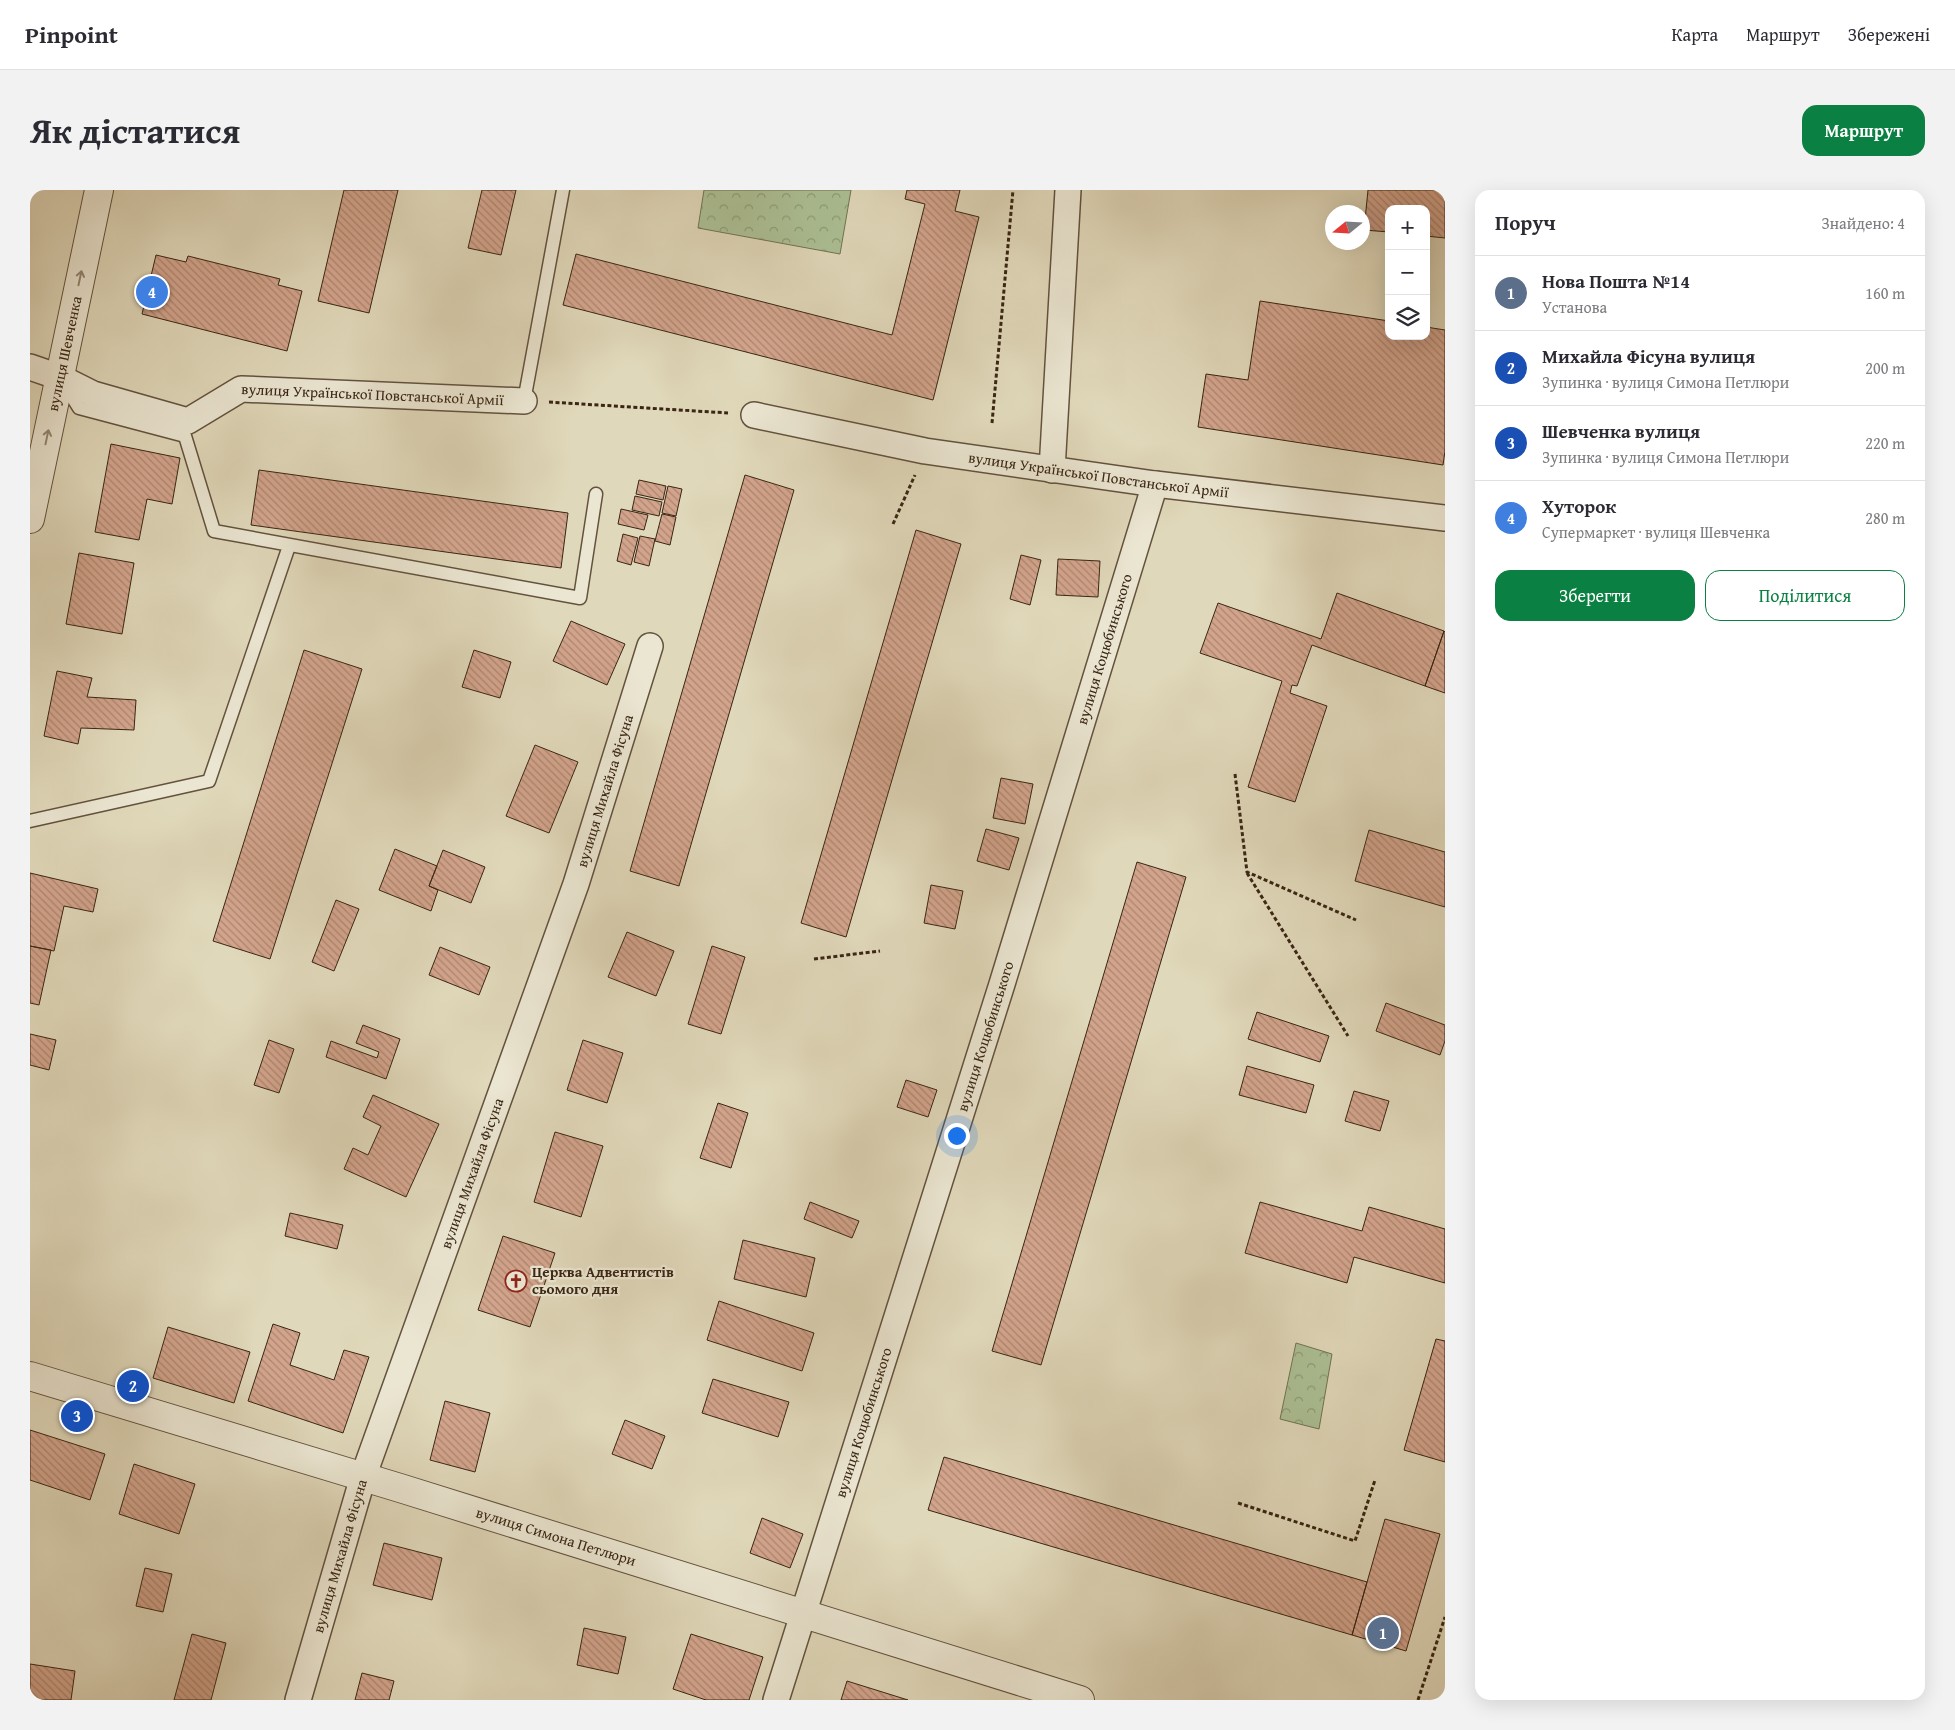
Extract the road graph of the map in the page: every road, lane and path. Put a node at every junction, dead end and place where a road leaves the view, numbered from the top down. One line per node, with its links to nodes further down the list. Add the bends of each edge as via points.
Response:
1 (99, 190): 6 (street, вулиця Шевченка, one-way to 1)
2 (562, 190): 7 (lane)
3 (1013, 190): 9 (path)
4 (1068, 190): 11 (street)
5 (30, 367): 6 (street, вулиця Української Повстанської Армії)
6 (59, 377): 7 (street, вулиця Української Повстанської Армії, via 93,394 188,421 241,389); 15 (street, вулиця Шевченка, one-way to 6); 17 (lane, via 79,408 185,436 214,531)
7 (524, 401): 8 (path)
8 (754, 415): 10 (street, вулиця Української Повстанської Армії)
9 (992, 423)
10 (925, 451): 11 (street, вулиця Української Повстанської Армії); 16 (path)
11 (1052, 470): 12 (street, вулиця Української Повстанської Армії)
12 (1155, 484): 14 (street, вулиця Української Повстанської Армії); 30 (street, вулиця Коцюбинського, via 1002,984)
13 (596, 494): 17 (lane, via 580,598)
14 (1445, 518)
15 (30, 519)
16 (893, 524)
17 (289, 546): 20 (lane, via 209,781)
18 (650, 646): 27 (street, вулиця Михайла Фісуна, via 576,884)
19 (1235, 774): 21 (path)
20 (30, 821)
21 (1247, 872): 22 (path); 25 (path)
22 (1356, 920)
23 (880, 951): 24 (path)
24 (814, 958)
25 (1348, 1036)
26 (30, 1376): 27 (street, вулиця Симона Петлюри)
27 (364, 1477): 30 (street, вулиця Симона Петлюри); 32 (street, вулиця Михайла Фісуна)
28 (1375, 1480): 29 (path, via 1355,1541)
29 (1238, 1503)
30 (802, 1612): 33 (street, вулиця Коцюбинського); 34 (street, вулиця Симона Петлюри)
31 (1445, 1617): 35 (path)
32 (298, 1700)
33 (776, 1700)
34 (1080, 1700)
35 (1418, 1700)

